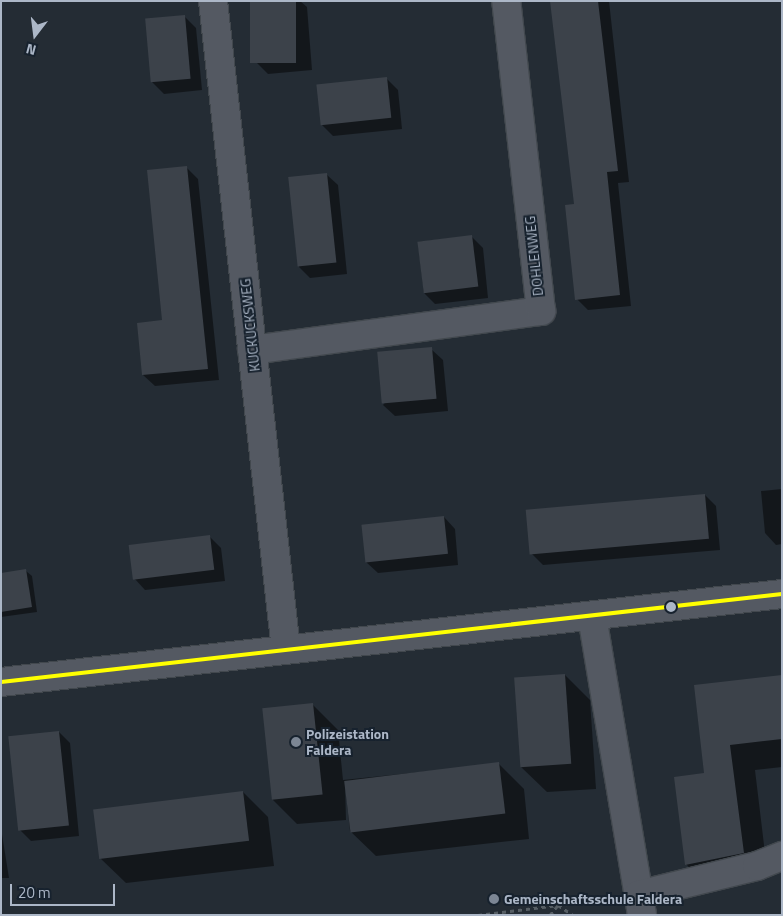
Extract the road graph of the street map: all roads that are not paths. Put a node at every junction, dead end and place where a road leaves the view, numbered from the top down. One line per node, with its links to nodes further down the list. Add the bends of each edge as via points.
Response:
1 (213, 1): 3 (street, KUCKUCKSWEG)
2 (506, 1): 3 (street, DOHLENWEG, via 541,311)
3 (252, 350): 6 (street, KUCKUCKSWEG)
4 (782, 594): 5 (street)
5 (592, 616): 6 (street); 9 (street)
6 (286, 650): 7 (street)
7 (1, 682)
8 (782, 856): 9 (street)
9 (640, 905)

